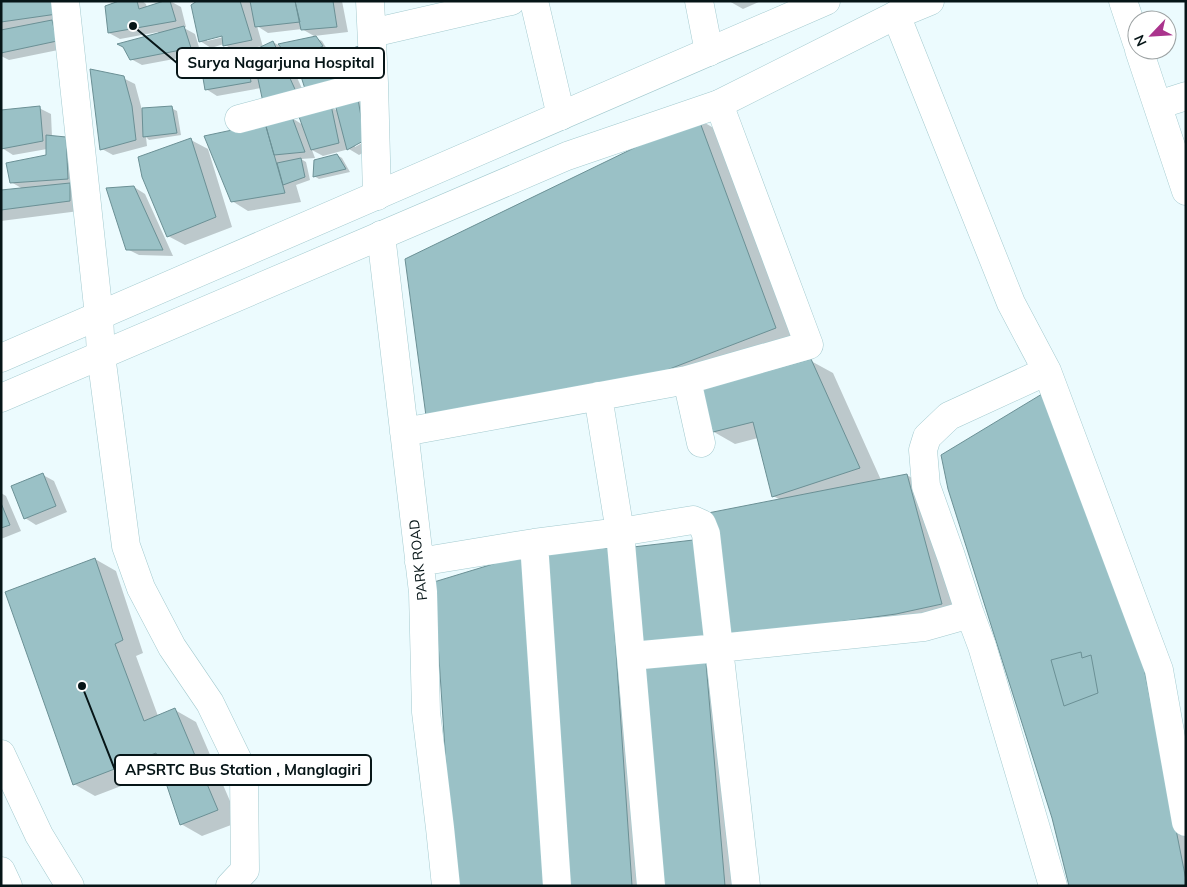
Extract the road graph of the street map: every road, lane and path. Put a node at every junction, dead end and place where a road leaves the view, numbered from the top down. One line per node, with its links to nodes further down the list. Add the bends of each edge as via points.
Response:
1 (65, 1): 23 (street)
2 (370, 1): 11 (street)
3 (511, 1): 11 (street)
4 (534, 1): 18 (street)
5 (699, 1): 12 (street)
6 (826, 1): 12 (street)
7 (930, 1): 10 (street)
8 (1123, 1): 9 (street)
9 (1127, 13)
10 (896, 15): 16 (street); 26 (street, via 1011,303)
11 (372, 33): 14 (street)
12 (710, 52): 18 (street)
13 (1142, 60): 17 (street)
14 (374, 83): 19 (street); 21 (street)
15 (1186, 96): 17 (street)
16 (719, 104): 22 (street, via 568,156); 27 (street, via 809,345)
17 (1158, 105): 20 (street)
18 (560, 116): 21 (street)
19 (239, 119)
20 (1186, 191)
21 (377, 196): 23 (street)
22 (381, 235): 24 (street); 30 (street, PARK ROAD)
23 (99, 316): 24 (street); 25 (street)
24 (100, 355): 29 (street); 43 (street, via 126,546 141,588 172,647 210,703 244,773 245,870)
25 (1, 358)
26 (1046, 371): 35 (street, via 949,416 927,437 923,450 926,486); 39 (street, via 1159,670)
27 (687, 380): 28 (street); 31 (street)
28 (598, 396): 30 (street); 32 (street)
29 (1, 398)
30 (404, 432): 34 (street, PARK ROAD)
31 (701, 443)
32 (620, 532): 33 (street); 36 (street, via 694,520 702,524 706,534); 37 (street)
33 (534, 543): 34 (street); 45 (street)
34 (419, 562): 44 (street, PARK ROAD, via 423,592 426,712)
35 (970, 614): 36 (street, via 924,628); 48 (street)
36 (719, 648): 37 (street); 47 (street)
37 (631, 656): 46 (street)
38 (1, 754): 42 (street, via 39,835)
39 (1186, 822)
40 (1, 871): 41 (street)
41 (8, 886)
42 (70, 886)
43 (230, 886)
44 (446, 886)
45 (557, 886)
46 (651, 886)
47 (746, 886)
48 (1052, 886)

